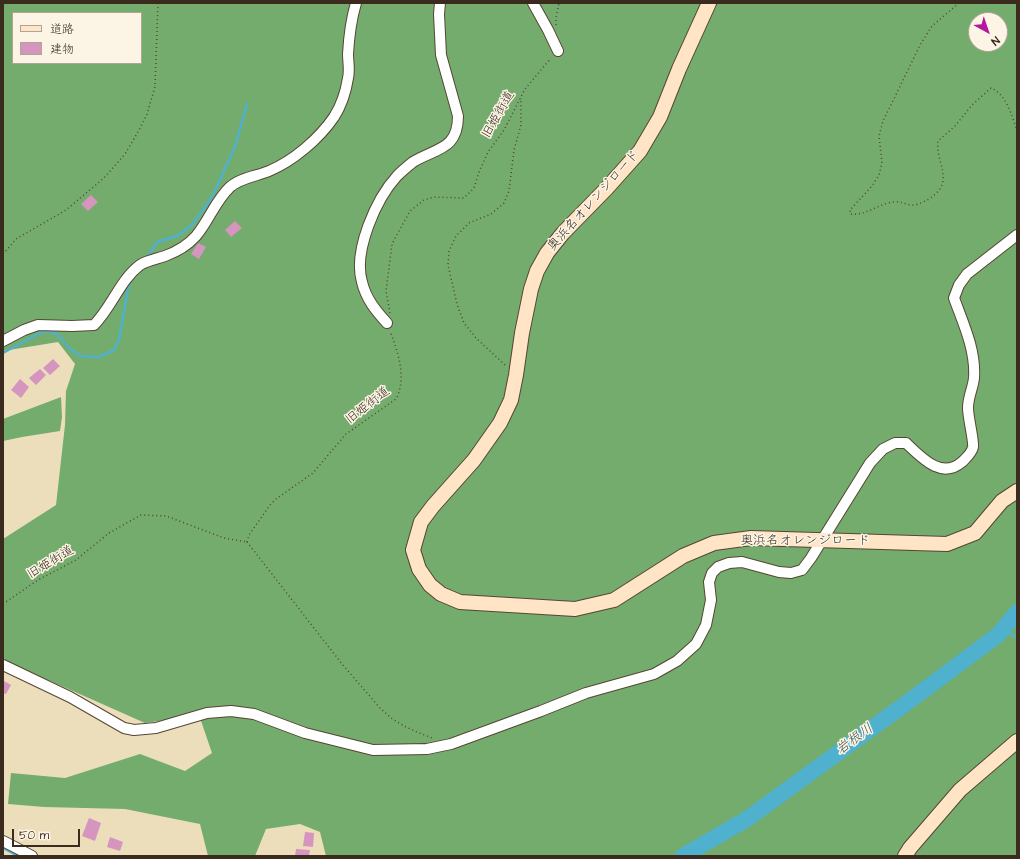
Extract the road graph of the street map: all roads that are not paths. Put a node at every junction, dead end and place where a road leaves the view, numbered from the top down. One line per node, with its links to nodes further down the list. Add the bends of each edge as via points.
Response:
1 (356, 3): 8 (street, via 351,20 349,77 344,95 334,117 317,137 294,157 271,170 230,187 216,203 196,236 180,250 140,265 129,276 103,316 94,325 38,325)
2 (440, 3): 7 (street, via 441,55 458,116 455,134 441,149 414,162 397,176 370,220 361,251 362,282 371,304)
3 (533, 3): 5 (street)
4 (709, 3): 10 (street, 奥浜名オレンジロード, via 660,117 640,151 563,233 537,271 531,289 510,400 500,424 474,460 420,522 413,550 419,569 430,586 460,602 575,609 614,600 683,556 714,543 751,538)
5 (558, 51)
6 (1017, 235): 10 (street, via 967,274 954,298 970,342 973,359 974,378 968,404 973,447 968,457 957,466 944,470 934,466 906,443 895,443 883,449 870,463)
7 (387, 324)
8 (3, 341)
9 (1017, 491): 10 (street, 奥浜名オレンジロード, via 1002,501 975,532 947,544)
10 (820, 541): 11 (street, via 802,570 791,573 742,562 718,567 712,573 709,582 711,600 706,625 696,644 677,661 654,674 586,692 450,744 427,748 373,750 305,732 254,714 231,711 207,713 156,728 129,729)
11 (3, 664)
12 (1017, 740): 15 (street, via 960,790)
13 (3, 841): 14 (street)
14 (32, 856)
15 (905, 856)

